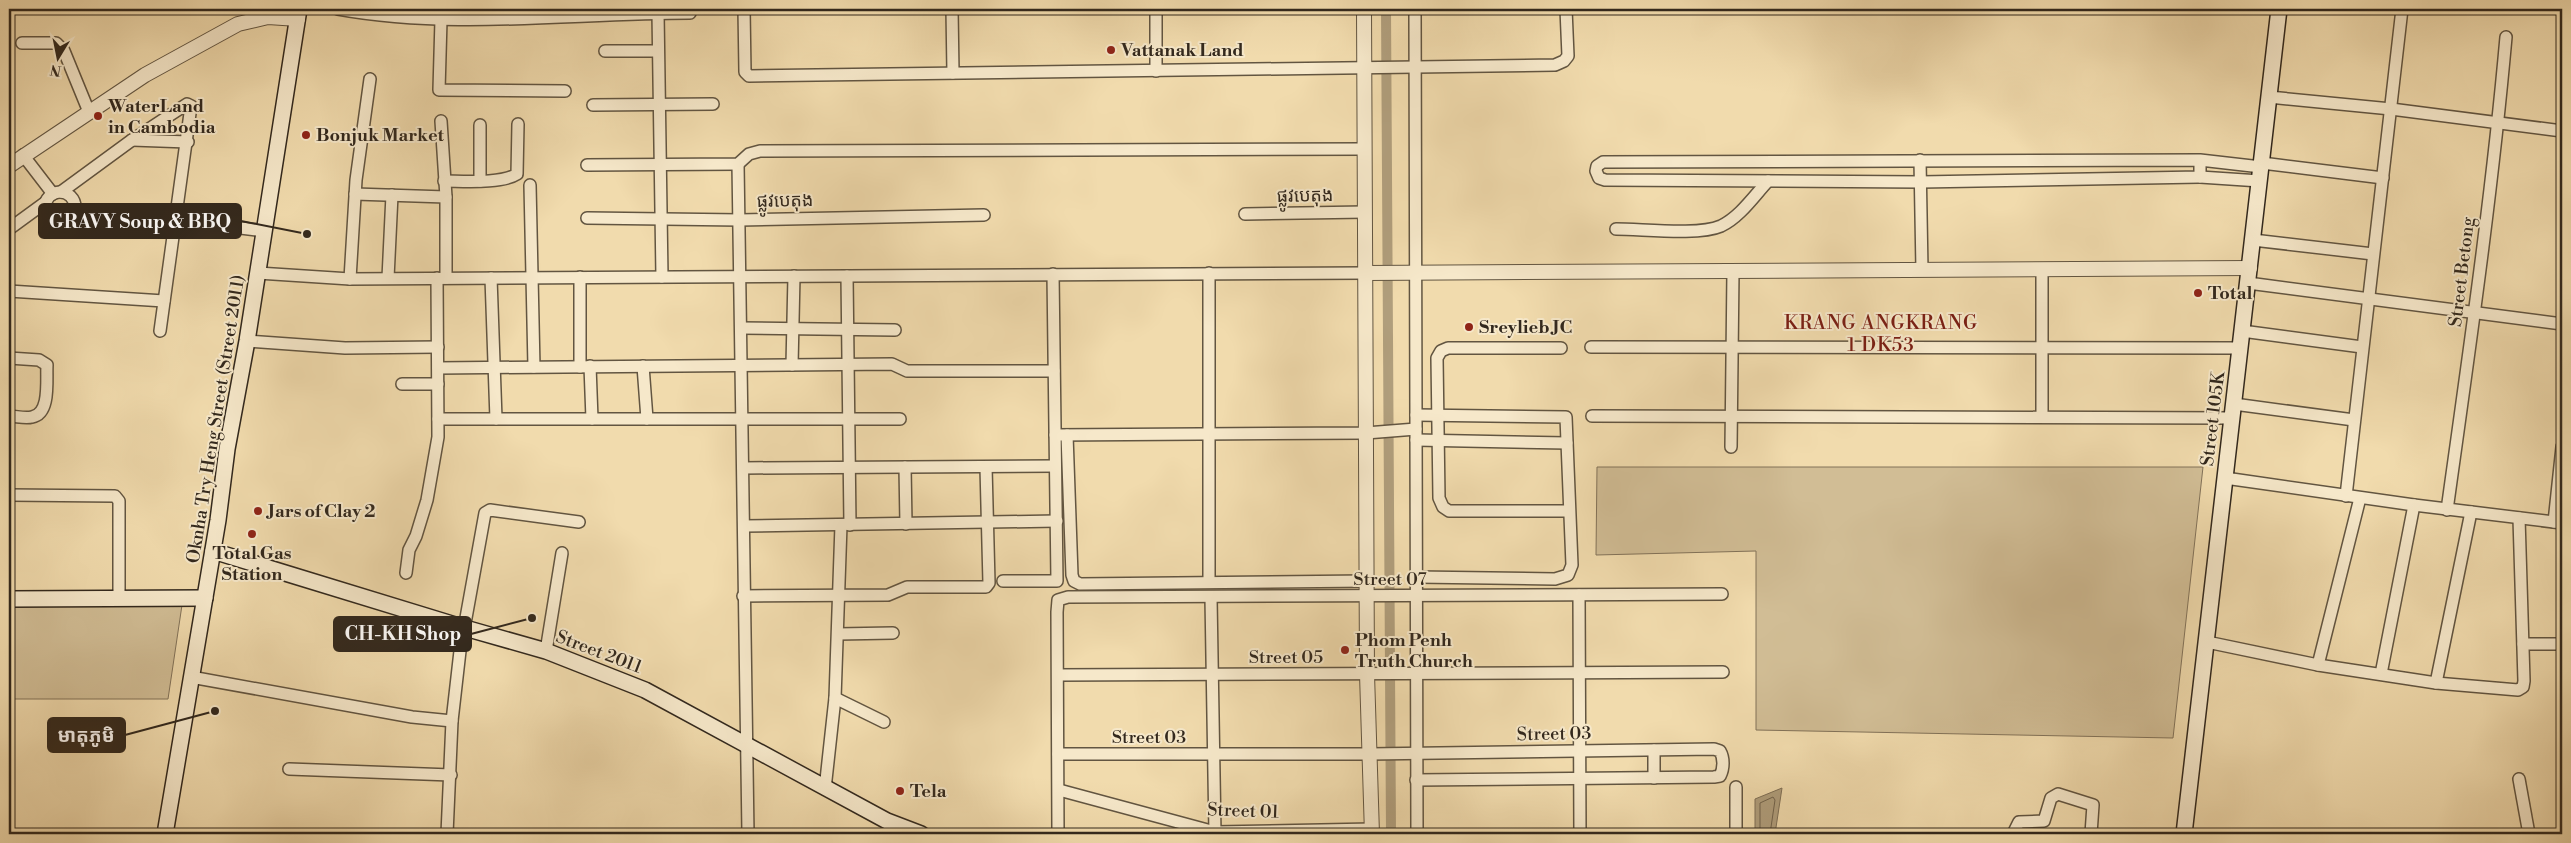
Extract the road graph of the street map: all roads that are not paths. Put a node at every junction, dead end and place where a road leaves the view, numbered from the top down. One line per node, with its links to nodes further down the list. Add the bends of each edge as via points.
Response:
1 (338, 9): 13 (street)
2 (744, 9): 21 (street, via 746,74)
3 (952, 9): 21 (street)
4 (1156, 9): 20 (street)
5 (1364, 9): 18 (street)
6 (1415, 9): 19 (street)
7 (1566, 9): 19 (street, via 1568,56 1555,65)
8 (2279, 9): 24 (main road, Street 105K)
9 (2402, 9): 28 (street)
10 (658, 13): 11 (street); 13 (street); 16 (street)
11 (690, 13)
12 (298, 14): 29 (street, via 268,16 238,24 145,75); 67 (main road, Oknha Try Heng Street (Street 2011))
13 (441, 20): 23 (street, via 439,90)
14 (2506, 37): 31 (street, Street Betong)
15 (22, 43): 29 (street, via 56,43 64,51)
16 (658, 50): 17 (street); 25 (street)
17 (605, 51)
18 (1368, 68): 19 (street); 20 (street); 37 (street)
19 (1411, 68): 74 (street)
20 (1156, 71): 21 (street)
21 (953, 73)
22 (370, 79): 53 (street)
23 (565, 91)
24 (2269, 98): 28 (street); 45 (main road, Street 105K)
25 (659, 104): 26 (street); 27 (street); 41 (street)
26 (713, 104)
27 (593, 105)
28 (2391, 109): 31 (street); 47 (street)
29 (88, 112): 38 (street)
30 (441, 122): 50 (street)
31 (2498, 123): 34 (street); 92 (street, Street Betong)
32 (518, 124): 49 (street, via 517,174)
33 (480, 125): 49 (street)
34 (2562, 131)
35 (132, 140): 36 (street); 36 (street, via 188,104 192,108); 55 (street)
36 (188, 142): 63 (street)
37 (1365, 149): 42 (street, via 760,151 749,154); 57 (street)
38 (23, 155): 44 (street); 55 (street)
39 (1920, 160): 40 (street); 48 (street, via 1603,162 1596,171 1599,178 1605,180); 51 (street)
40 (2200, 160): 45 (street); 46 (street)
41 (660, 164): 42 (street); 43 (street); 62 (street)
42 (738, 164): 64 (street)
43 (587, 165)
44 (9, 166)
45 (2261, 170): 46 (street); 47 (street); 68 (main road, Street 105K)
46 (2200, 177): 51 (street)
47 (2383, 178): 69 (street)
48 (1768, 180): 51 (street); 66 (street, via 1737,214 1722,225 1706,230)
49 (480, 181): 50 (street)
50 (444, 182): 56 (street)
51 (1921, 182): 70 (street)
52 (530, 185): 83 (street)
53 (355, 194): 54 (street); 85 (street)
54 (392, 195): 56 (street); 86 (street)
55 (54, 196): 58 (street, via 73,199); 58 (street, via 46,212 52,220 62,222); 65 (street)
56 (446, 197): 87 (street)
57 (1365, 212): 60 (street, ផ្លូវបេតុង); 73 (street)
58 (74, 214): 63 (street)
59 (984, 214): 64 (street, ផ្លូវបេតុង)
60 (1245, 214)
61 (587, 218): 62 (street, ផ្លូវបេតុង)
62 (661, 218): 64 (street, ផ្លូវបេតុង); 78 (street)
63 (176, 220): 67 (street); 91 (street)
64 (740, 220): 79 (street)
65 (9, 229)
66 (1616, 229)
67 (265, 231): 75 (main road, Oknha Try Heng Street (Street 2011))
68 (2253, 240): 69 (street); 82 (main road, Street 105K)
69 (2374, 254): 90 (street)
70 (1922, 270): 71 (street); 72 (street)
71 (2042, 270): 82 (street); 106 (street)
72 (1733, 271): 74 (street); 103 (street)
73 (1371, 272): 74 (street); 76 (street); 135 (street)
74 (1412, 272): 122 (street)
75 (258, 273): 85 (street); 100 (main road, Oknha Try Heng Street (Street 2011))
76 (1210, 273): 77 (street); 137 (street)
77 (1053, 274): 81 (street); 117 (street)
78 (662, 276): 79 (street); 84 (street)
79 (741, 276): 80 (street); 94 (street)
80 (794, 276): 81 (street); 95 (street)
81 (847, 276): 96 (street)
82 (2249, 276): 90 (street); 99 (main road, Street 105K)
83 (532, 277): 84 (street); 88 (street); 114 (street)
84 (580, 277): 115 (street)
85 (350, 278): 86 (street)
86 (388, 278): 87 (street)
87 (442, 278): 88 (street); 101 (street)
88 (491, 278): 113 (street)
89 (9, 291): 91 (street)
90 (2368, 298): 92 (street); 104 (street)
91 (164, 301): 98 (street)
92 (2475, 313): 93 (street); 154 (street, Street Betong)
93 (2562, 324)
94 (741, 328): 95 (street); 110 (street)
95 (793, 329): 96 (street); 111 (street)
96 (848, 330): 97 (street); 109 (street)
97 (895, 330)
98 (160, 331)
99 (2242, 331): 104 (street); 107 (main road, Street 105K)
100 (247, 341): 101 (street, via 345,348); 165 (main road, Oknha Try Heng Street (Street 2011))
101 (438, 347): 116 (street)
102 (1591, 347): 103 (street)
103 (1732, 347): 106 (street); 125 (street)
104 (2362, 347): 134 (street)
105 (1561, 348): 123 (street, via 1448,348 1441,351 1437,358)
106 (2042, 348): 107 (street); 126 (street)
107 (2241, 348): 120 (main road, Street 105K)
108 (9, 358): 121 (street, via 39,360 47,365 45,406 40,414)
109 (849, 364): 111 (street); 117 (street, via 892,364 906,371); 127 (street)
110 (742, 365): 111 (street); 112 (street); 132 (street)
111 (792, 365)
112 (643, 366): 115 (street); 131 (street)
113 (494, 367): 114 (street); 116 (street); 129 (street)
114 (534, 367): 115 (street)
115 (585, 367): 130 (street)
116 (438, 368): 119 (street)
117 (1054, 371): 138 (street)
118 (402, 384): 119 (street)
119 (438, 384): 128 (street)
120 (2233, 411): 126 (street); 134 (street); 149 (main road, Street 105K)
121 (9, 416)
122 (1416, 416): 123 (street); 136 (street)
123 (1439, 416): 140 (street); 141 (street, via 1562,416 1566,420)
124 (1592, 416): 125 (street)
125 (1731, 416): 126 (street); 142 (street)
126 (2042, 417)
127 (849, 418): 132 (street); 133 (street); 148 (street)
128 (438, 419): 129 (street); 167 (street, via 427,500 409,550)
129 (496, 419): 130 (street)
130 (592, 419): 131 (street)
131 (647, 419): 132 (street)
132 (743, 419): 147 (street)
133 (900, 419)
134 (2354, 420): 151 (street)
135 (1371, 432): 136 (street); 137 (street); 171 (street)
136 (1413, 433): 140 (street); 168 (street)
137 (1208, 434): 139 (street); 170 (street)
138 (1055, 435): 139 (street); 144 (street)
139 (1067, 435): 170 (street, via 1074,581 1080,584)
140 (1438, 441): 141 (street); 155 (street, via 1439,498 1449,511)
141 (1567, 442): 155 (street)
142 (1731, 447)
143 (2562, 447): 160 (street)
144 (1055, 466): 146 (street); 158 (street)
145 (905, 467): 146 (street); 148 (street); 161 (street)
146 (986, 467): 162 (street)
147 (743, 468): 148 (street); 164 (street)
148 (850, 468): 163 (street)
149 (2226, 478): 151 (street); 185 (main road, Street 105K)
150 (9, 495): 181 (street, via 115,496 119,502)
151 (2346, 496): 152 (street)
152 (2360, 498): 153 (street); 189 (street)
153 (2414, 505): 154 (street); 194 (street)
154 (2448, 510): 156 (street)
155 (1568, 511): 168 (street, via 1572,565 1568,575 1555,578)
156 (2471, 512): 157 (street); 198 (street)
157 (2519, 518): 160 (street); 186 (street)
158 (1056, 521): 162 (street); 169 (street, via 1057,581)
159 (580, 522): 182 (street, via 486,512)
160 (2558, 522)
161 (906, 524): 162 (street); 163 (street)
162 (987, 524): 175 (street, via 989,583 986,587 907,587 888,595)
163 (845, 525): 164 (street); 175 (street)
164 (744, 526): 174 (street)
165 (213, 551): 178 (main road, Oknha Try Heng Street (Street 2011)); 182 (main road, Street 2011)
166 (562, 553): 188 (street)
167 (406, 573)
168 (1417, 577): 177 (street)
169 (1003, 581)
170 (1209, 581): 171 (street)
171 (1367, 581): 176 (street)
172 (1722, 594): 173 (street, Street 07)
173 (1579, 595): 177 (street, Street 07); 191 (street)
174 (743, 596): 175 (street); 202 (street)
175 (840, 596): 184 (street)
176 (1371, 596): 177 (street, Street 07); 179 (street, Street 07); 192 (street)
177 (1412, 596): 193 (street)
178 (206, 598): 181 (main road); 197 (main road, Oknha Try Heng Street (Street 2011))
179 (1211, 598): 195 (street, Street 07, via 1068,597 1058,600); 196 (street)
180 (9, 599): 181 (main road)
181 (119, 599)
182 (465, 628): 188 (main road, Street 2011); 200 (street)
183 (893, 633): 184 (street)
184 (838, 634): 199 (street)
185 (2207, 642): 189 (street); 230 (main road, Street 105K)
186 (2523, 644): 187 (street); 198 (street, via 2524,681 2518,690)
187 (2562, 644)
188 (546, 651): 202 (main road, Street 2011, via 644,690)
189 (2318, 664): 194 (street)
190 (1724, 672): 191 (street, Street 05)
191 (1580, 673): 193 (street, Street 05); 204 (street)
192 (1371, 674): 193 (street, Street 05); 196 (street, Street 05); 207 (street)
193 (1414, 674): 208 (street)
194 (2381, 674): 198 (street)
195 (1058, 675): 196 (street, Street 05); 205 (street)
196 (1212, 675): 206 (street)
197 (191, 677): 200 (street, via 412,717); 220 (main road, Oknha Try Heng Street (Street 2011))
198 (2436, 683)
199 (835, 698): 201 (street); 216 (street)
200 (452, 721): 210 (street)
201 (884, 722)
202 (748, 746): 216 (main road, Street 2011); 222 (street)
203 (1654, 750): 204 (street, Street 03); 211 (street); 211 (street, Street 03, via 1714,749 1720,751 1723,763 1720,776)
204 (1580, 752): 208 (street, Street 03); 212 (street)
205 (1058, 754): 206 (street, Street 03); 217 (street)
206 (1214, 754): 207 (street, Street 03); 219 (street)
207 (1372, 754): 208 (street, Street 03); 218 (street)
208 (1415, 754): 214 (street)
209 (289, 769): 210 (street)
210 (451, 775): 221 (street)
211 (1654, 778): 212 (street, Street 03)
212 (1580, 779): 214 (street, Street 03); 226 (street)
213 (2520, 779): 231 (street)
214 (1416, 780): 225 (street)
215 (1736, 787): 227 (street)
216 (825, 789): 223 (main road, Street 2011, via 887,821)
217 (1059, 790): 219 (street, Street 01); 224 (street)
218 (1372, 832): 219 (street, Street 01)
219 (1215, 833)
220 (165, 834)
221 (447, 834)
222 (748, 834)
223 (921, 834)
224 (1058, 834)
225 (1417, 834)
226 (1580, 834)
227 (1736, 834)
228 (2013, 834): 229 (street, via 2019,822 2044,821 2051,798 2058,794 2093,805)
229 (2091, 834)
230 (2184, 834)
231 (2529, 834)

